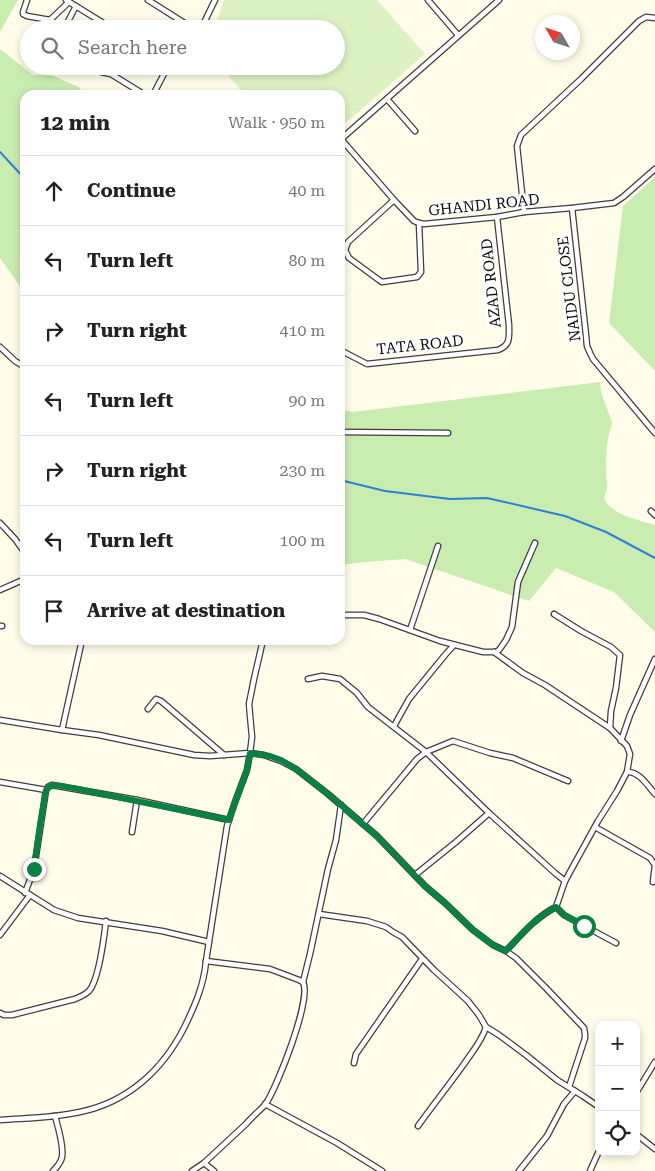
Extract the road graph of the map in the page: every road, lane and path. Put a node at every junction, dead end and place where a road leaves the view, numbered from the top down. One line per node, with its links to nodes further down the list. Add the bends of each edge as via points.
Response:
1 (27, 0): 6 (street, via 25,15 50,20)
2 (148, 0): 10 (street)
3 (215, 0): 11 (street)
4 (428, 0): 12 (street)
5 (498, 0): 12 (street)
6 (72, 2): 8 (street); 9 (street)
7 (655, 18): 24 (street, via 646,17 639,21 523,131 517,146)
8 (67, 20)
9 (99, 20)
10 (180, 20)
11 (205, 20)
12 (458, 35): 17 (street)
13 (111, 75): 15 (street)
14 (165, 75): 16 (street)
15 (137, 90)
16 (156, 90)
17 (387, 99): 18 (street); 19 (street)
18 (416, 131)
19 (345, 136)
20 (345, 144): 22 (street, GHANDI ROAD)
21 (655, 170): 23 (street, GHANDI ROAD, via 614,203)
22 (394, 200): 26 (street, GHANDI ROAD); 26 (street, via 348,242 345,250 349,258 382,282 417,277 421,272)
23 (572, 208): 24 (street, GHANDI ROAD); 33 (street, NAIDU CLOSE, via 590,353)
24 (524, 212): 25 (street, GHANDI ROAD)
25 (497, 217): 26 (street, GHANDI ROAD); 27 (street, AZAD ROAD, via 509,325)
26 (419, 223)
27 (506, 346): 29 (street, TATA ROAD, via 498,350 370,364)
28 (0, 347): 30 (street)
29 (345, 353)
30 (20, 364)
31 (345, 432): 32 (street)
32 (448, 433)
33 (655, 433)
34 (651, 511): 35 (street)
35 (655, 515)
36 (0, 523): 38 (street)
37 (535, 543): 48 (street, via 518,582 512,627 501,648)
38 (20, 546)
39 (438, 546): 44 (street)
40 (20, 581): 41 (street)
41 (0, 590)
42 (554, 614): 54 (street, via 620,655)
43 (345, 615): 44 (street, via 364,615)
44 (410, 630): 47 (street)
45 (81, 645): 55 (street)
46 (262, 645): 58 (street, via 249,704)
47 (454, 645): 48 (street); 53 (street, via 409,699)
48 (494, 652): 54 (street)
49 (655, 659): 56 (street)
50 (308, 679): 53 (street, via 322,676 340,678 368,707)
51 (148, 709): 59 (street, via 156,699 161,701)
52 (0, 720): 55 (street)
53 (394, 726): 57 (street)
54 (610, 728): 56 (street)
55 (62, 730): 59 (street, via 99,734 194,755)
56 (621, 741): 60 (street, via 630,754)
57 (426, 752): 61 (street, via 453,741 513,758); 67 (street); 69 (street)
58 (250, 753): 59 (street); 66 (street, via 270,756 296,769); 68 (street)
59 (224, 755)
60 (628, 772): 64 (street, via 637,774); 70 (street)
61 (568, 781)
62 (0, 782): 63 (street)
63 (46, 790): 65 (street, via 52,785); 76 (street)
64 (655, 794)
65 (137, 800): 68 (street); 71 (street)
66 (341, 806): 69 (street); 78 (street)
67 (488, 813): 72 (street); 74 (street)
68 (229, 820): 81 (street)
69 (363, 824): 72 (street)
70 (595, 827): 74 (street); 75 (street, via 650,858 655,865)
71 (132, 832)
72 (415, 875): 83 (street, via 473,930)
73 (0, 876): 76 (street)
74 (565, 881): 77 (street)
75 (653, 882)
76 (27, 894): 79 (street, via 54,910); 80 (street)
77 (556, 907): 82 (street, via 564,915); 83 (street)
78 (319, 914): 84 (street, via 386,927 402,937); 86 (street)
79 (106, 922): 81 (street); 87 (street, via 94,983 89,991 12,1015)
80 (0, 935)
81 (209, 942): 85 (street)
82 (616, 943)
83 (506, 951): 92 (street, via 584,1028 584,1038)
84 (422, 959): 88 (street, via 468,1001); 90 (street, via 356,1054)
85 (206, 961): 86 (street, via 270,969); 96 (street, via 205,974 192,1010 159,1067 119,1099)
86 (303, 982): 94 (street, via 305,1000 297,1030)
87 (0, 1013)
88 (486, 1027): 92 (street); 98 (street, via 479,1042)
89 (655, 1062): 91 (street)
90 (354, 1063)
91 (640, 1086)
92 (568, 1087): 93 (street)
93 (575, 1091): 95 (street); 108 (street, via 547,1136)
94 (265, 1104): 102 (street); 107 (street, via 337,1142)
95 (595, 1104)
96 (56, 1116): 97 (street); 104 (street, via 62,1155)
97 (0, 1120)
98 (418, 1126)
99 (640, 1137): 100 (street)
100 (655, 1149)
101 (597, 1156): 109 (street)
102 (204, 1163): 103 (street); 106 (street)
103 (198, 1169): 105 (street)
104 (53, 1171)
105 (192, 1171)
106 (214, 1171)
107 (382, 1171)
108 (519, 1171)
109 (590, 1171)

